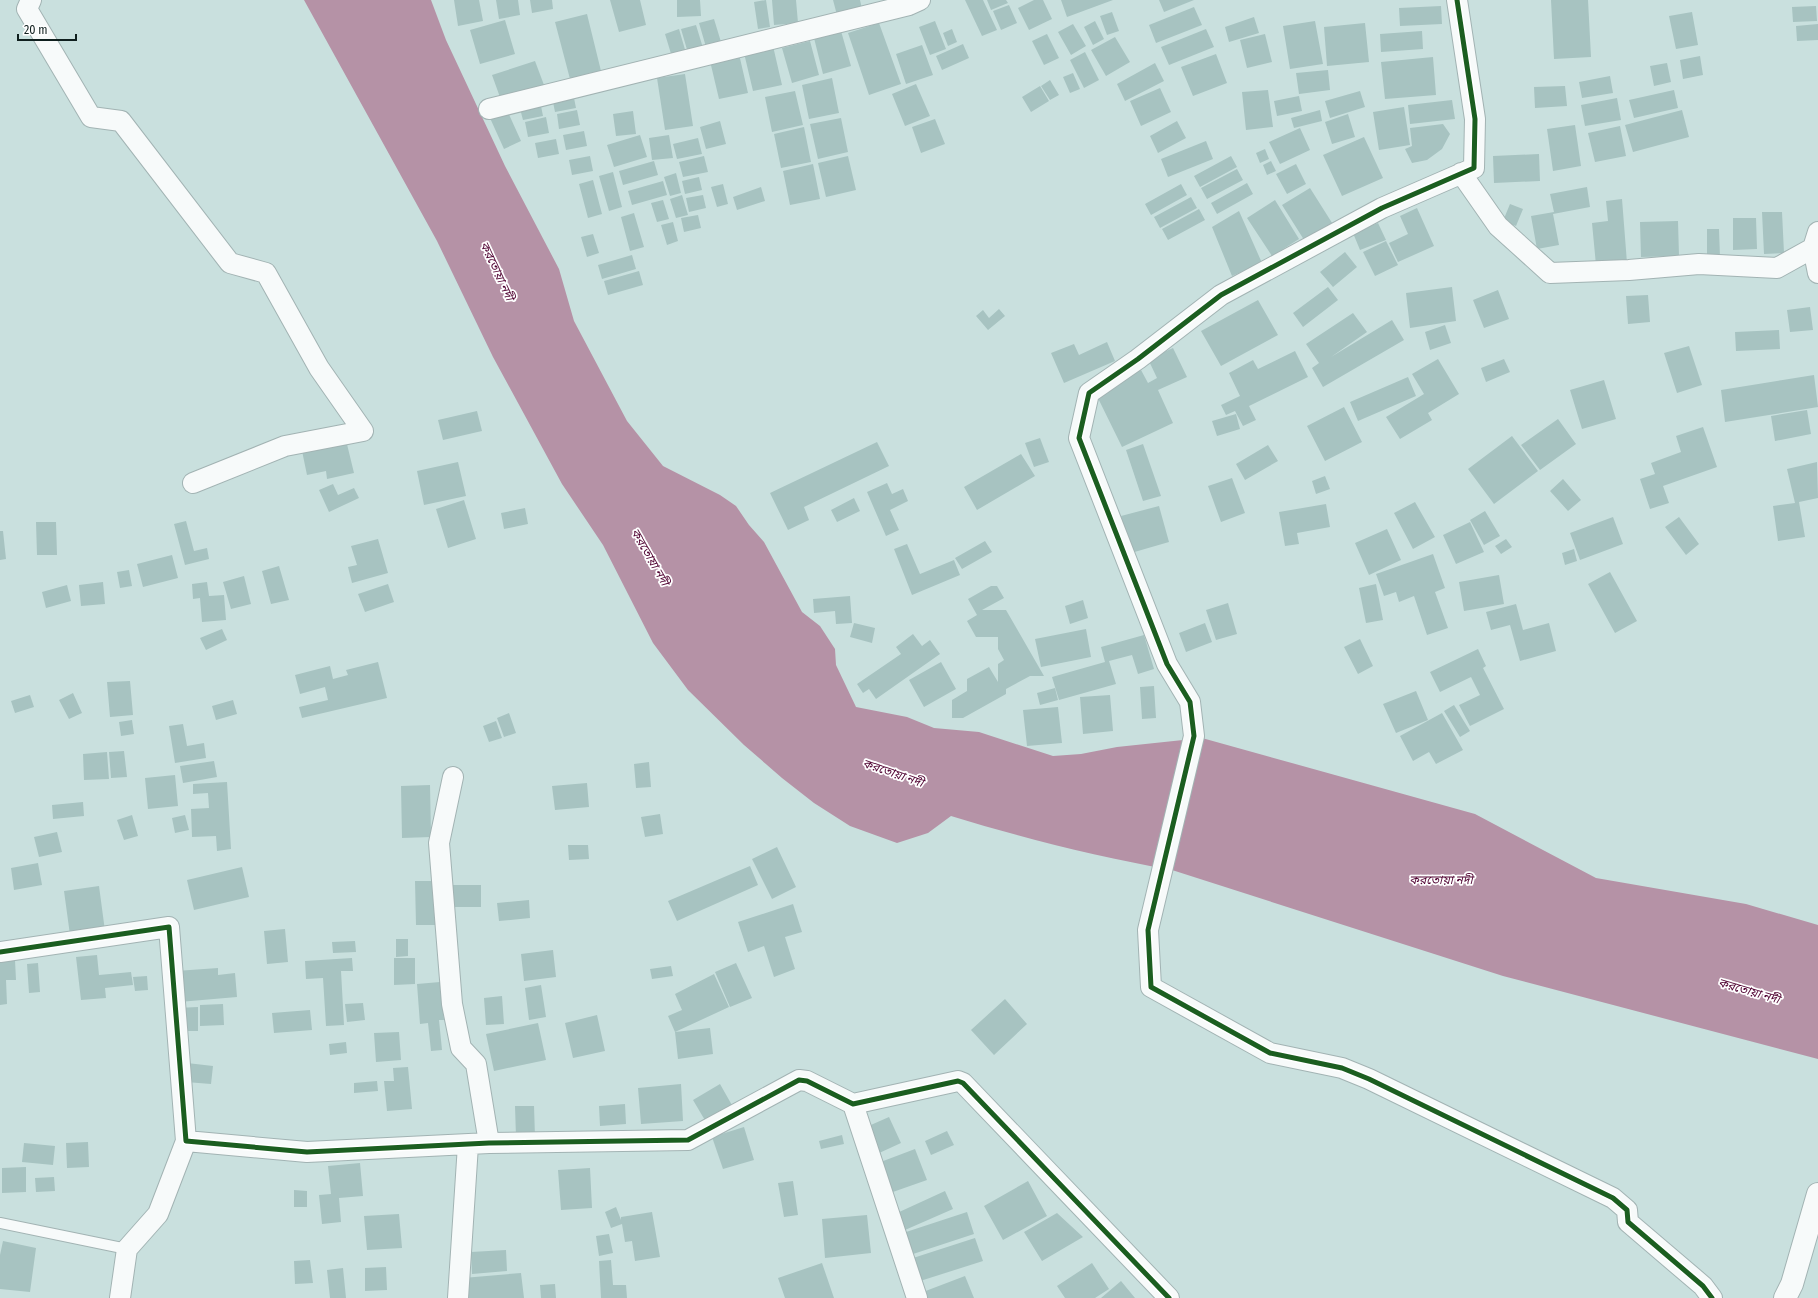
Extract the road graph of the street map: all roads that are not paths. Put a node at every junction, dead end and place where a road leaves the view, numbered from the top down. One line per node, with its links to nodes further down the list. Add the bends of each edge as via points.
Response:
1 (31, 0): 8 (street, via 27,9 91,117 121,121 230,262 266,273 320,368 363,431 285,446)
2 (920, 0): 4 (street, via 790,35)
3 (1457, 0): 5 (street, via 1475,119 1474,168)
4 (488, 109)
5 (1462, 173): 6 (street, via 1498,226 1550,273 1699,264 1777,268); 22 (street, via 1382,208 1221,295 1138,360 1089,393 1079,438 1167,664 1190,702 1194,736 1148,930 1151,987 1270,1053 1342,1068 1369,1079 1613,1198 1627,1210 1628,1222 1703,1286)
6 (1816, 240): 7 (street)
7 (1818, 273)
8 (193, 483)
9 (454, 777): 13 (street, via 439,843 452,1004 461,1048 476,1064)
10 (0, 952): 12 (street, via 169,927)
11 (853, 1104): 13 (street, via 808,1081 799,1080 688,1140); 20 (street); 21 (street, via 958,1081 963,1083)
12 (186, 1141): 14 (street, via 307,1152); 17 (street, via 158,1214)
13 (488, 1143): 14 (street)
14 (468, 1145): 19 (street)
15 (1818, 1194): 23 (street, via 1792,1284)
16 (0, 1223): 17 (lane)
17 (127, 1249): 18 (street)
18 (120, 1298)
19 (458, 1298)
20 (917, 1298)
21 (1168, 1298)
22 (1712, 1298)
23 (1785, 1298)

